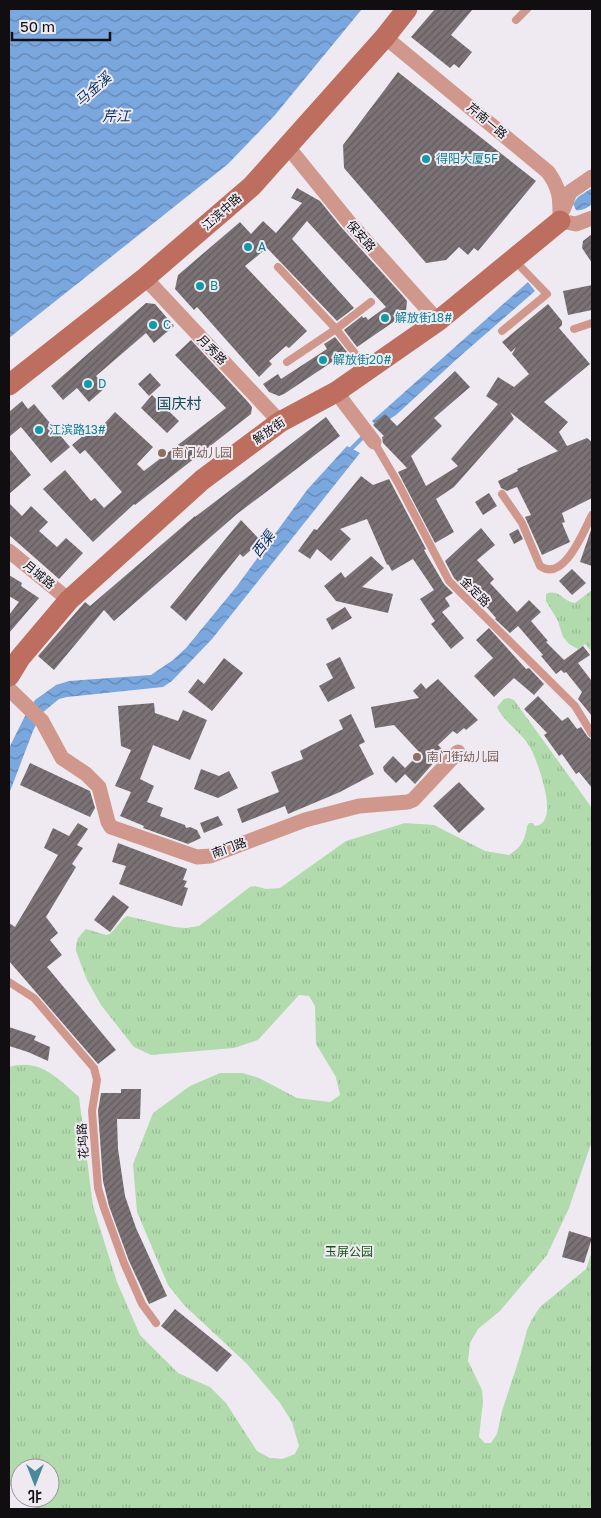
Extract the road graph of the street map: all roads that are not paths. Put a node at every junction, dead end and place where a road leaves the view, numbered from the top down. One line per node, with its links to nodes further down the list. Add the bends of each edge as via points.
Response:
1 (407, 9): 4 (street, 江滨中路)
2 (527, 9): 3 (lane)
3 (516, 20)
4 (385, 37): 5 (street, 江滨中路); 8 (street, 芹南一路, via 548,172 557,185)
5 (288, 147): 11 (street, 江滨中路, via 252,186); 13 (street, 保安路, via 348,221)
6 (592, 177): 8 (street, via 570,192)
7 (592, 218): 8 (street, via 576,224)
8 (560, 221): 9 (street, 解放街)
9 (514, 259): 13 (street, 解放街); 17 (lane, via 546,294)
10 (278, 267): 15 (lane)
11 (145, 278): 20 (street, 江滨中路); 22 (street, 月秀路)
12 (371, 302): 15 (lane)
13 (438, 321): 19 (street, 解放街)
14 (592, 323): 16 (lane)
15 (336, 329): 18 (lane); 19 (lane)
16 (574, 329)
17 (502, 331)
18 (287, 362)
19 (367, 370): 21 (street, 解放街)
20 (9, 385)
21 (336, 392): 22 (street, 解放街); 23 (street)
22 (280, 422): 27 (street, 解放街, via 202,480)
23 (374, 442): 30 (lane, 金定路, via 449,581 575,706)
24 (502, 494): 25 (lane, via 522,523 544,569 562,564 568,558)
25 (592, 515)
26 (9, 551): 27 (street, 月城路)
27 (68, 600): 28 (street, 解放街)
28 (9, 676)
29 (9, 689): 31 (street, 南门路, via 42,721 62,758 99,787 111,827 197,857 210,856 305,820 350,808 413,800)
30 (592, 734)
31 (458, 752)
32 (9, 982): 33 (lane, 花坞路, via 34,998 94,1068 97,1080 92,1111 98,1188 124,1263 142,1304)
33 (156, 1323)

